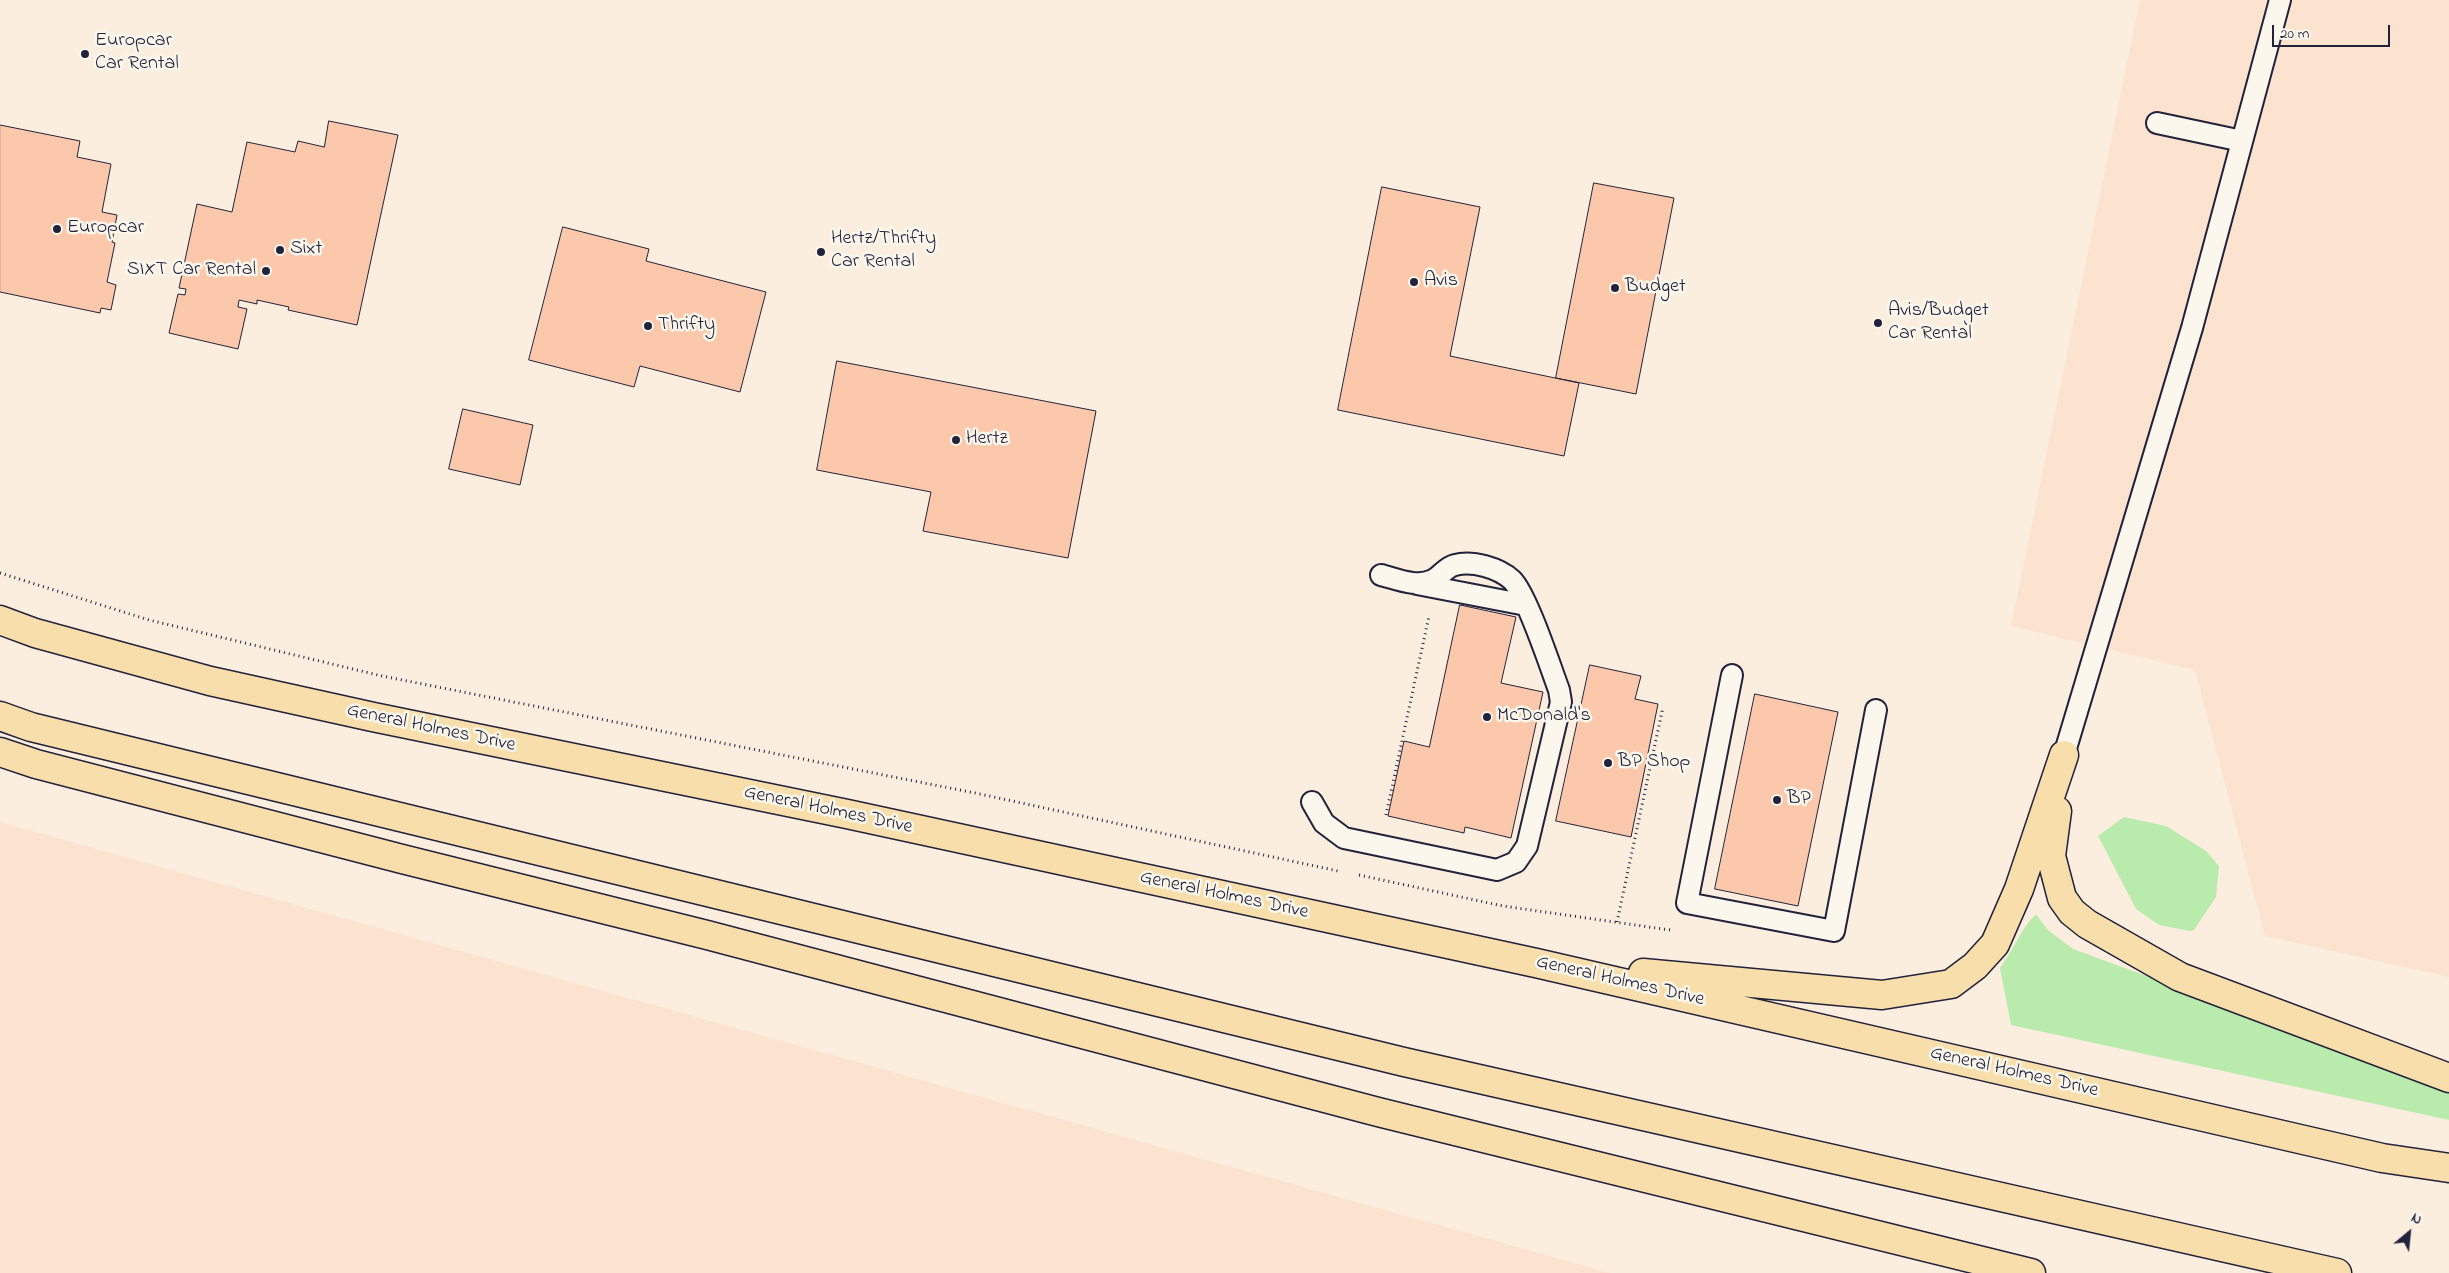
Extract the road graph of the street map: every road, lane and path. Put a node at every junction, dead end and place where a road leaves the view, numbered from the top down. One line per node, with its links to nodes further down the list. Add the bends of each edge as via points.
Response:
1 (2280, 0): 3 (lane)
2 (2157, 124): 3 (lane)
3 (2242, 141): 15 (lane, via 2192,328)
4 (0, 573): 18 (path, via 149,620 382,676 965,791)
5 (1381, 575): 6 (lane)
6 (1417, 584): 7 (lane); 7 (lane, via 1432,580 1452,565 1466,563 1492,568 1513,581)
7 (1526, 605): 16 (lane, via 1561,702 1528,846 1516,862 1497,870 1344,838 1324,823)
8 (1431, 611): 17 (path)
9 (0, 620): 22 (highway, General Holmes Drive, via 35,633 210,681)
10 (1732, 675): 12 (lane, via 1687,903 1834,931)
11 (1663, 707): 20 (path)
12 (1876, 710)
13 (0, 716): 28 (highway, via 31,727 1404,1062)
14 (0, 752): 27 (highway, via 36,764 707,935 1388,1114)
15 (2064, 755): 22 (highway, via 2019,889 1995,944 1975,966 1951,984 1882,995); 23 (highway, via 2052,856 2062,898 2072,912 2087,924 2180,976)
16 (1312, 802)
17 (1385, 820)
18 (1346, 873)
19 (1356, 875): 20 (path, via 1503,906)
20 (1617, 922): 21 (path)
21 (1672, 930)
22 (1536, 963): 24 (highway, General Holmes Drive)
23 (2449, 1078)
24 (2382, 1158): 25 (highway, General Holmes Drive); 26 (highway)
25 (2449, 1168)
26 (2449, 1185)
27 (2030, 1273)
28 (2337, 1273)

